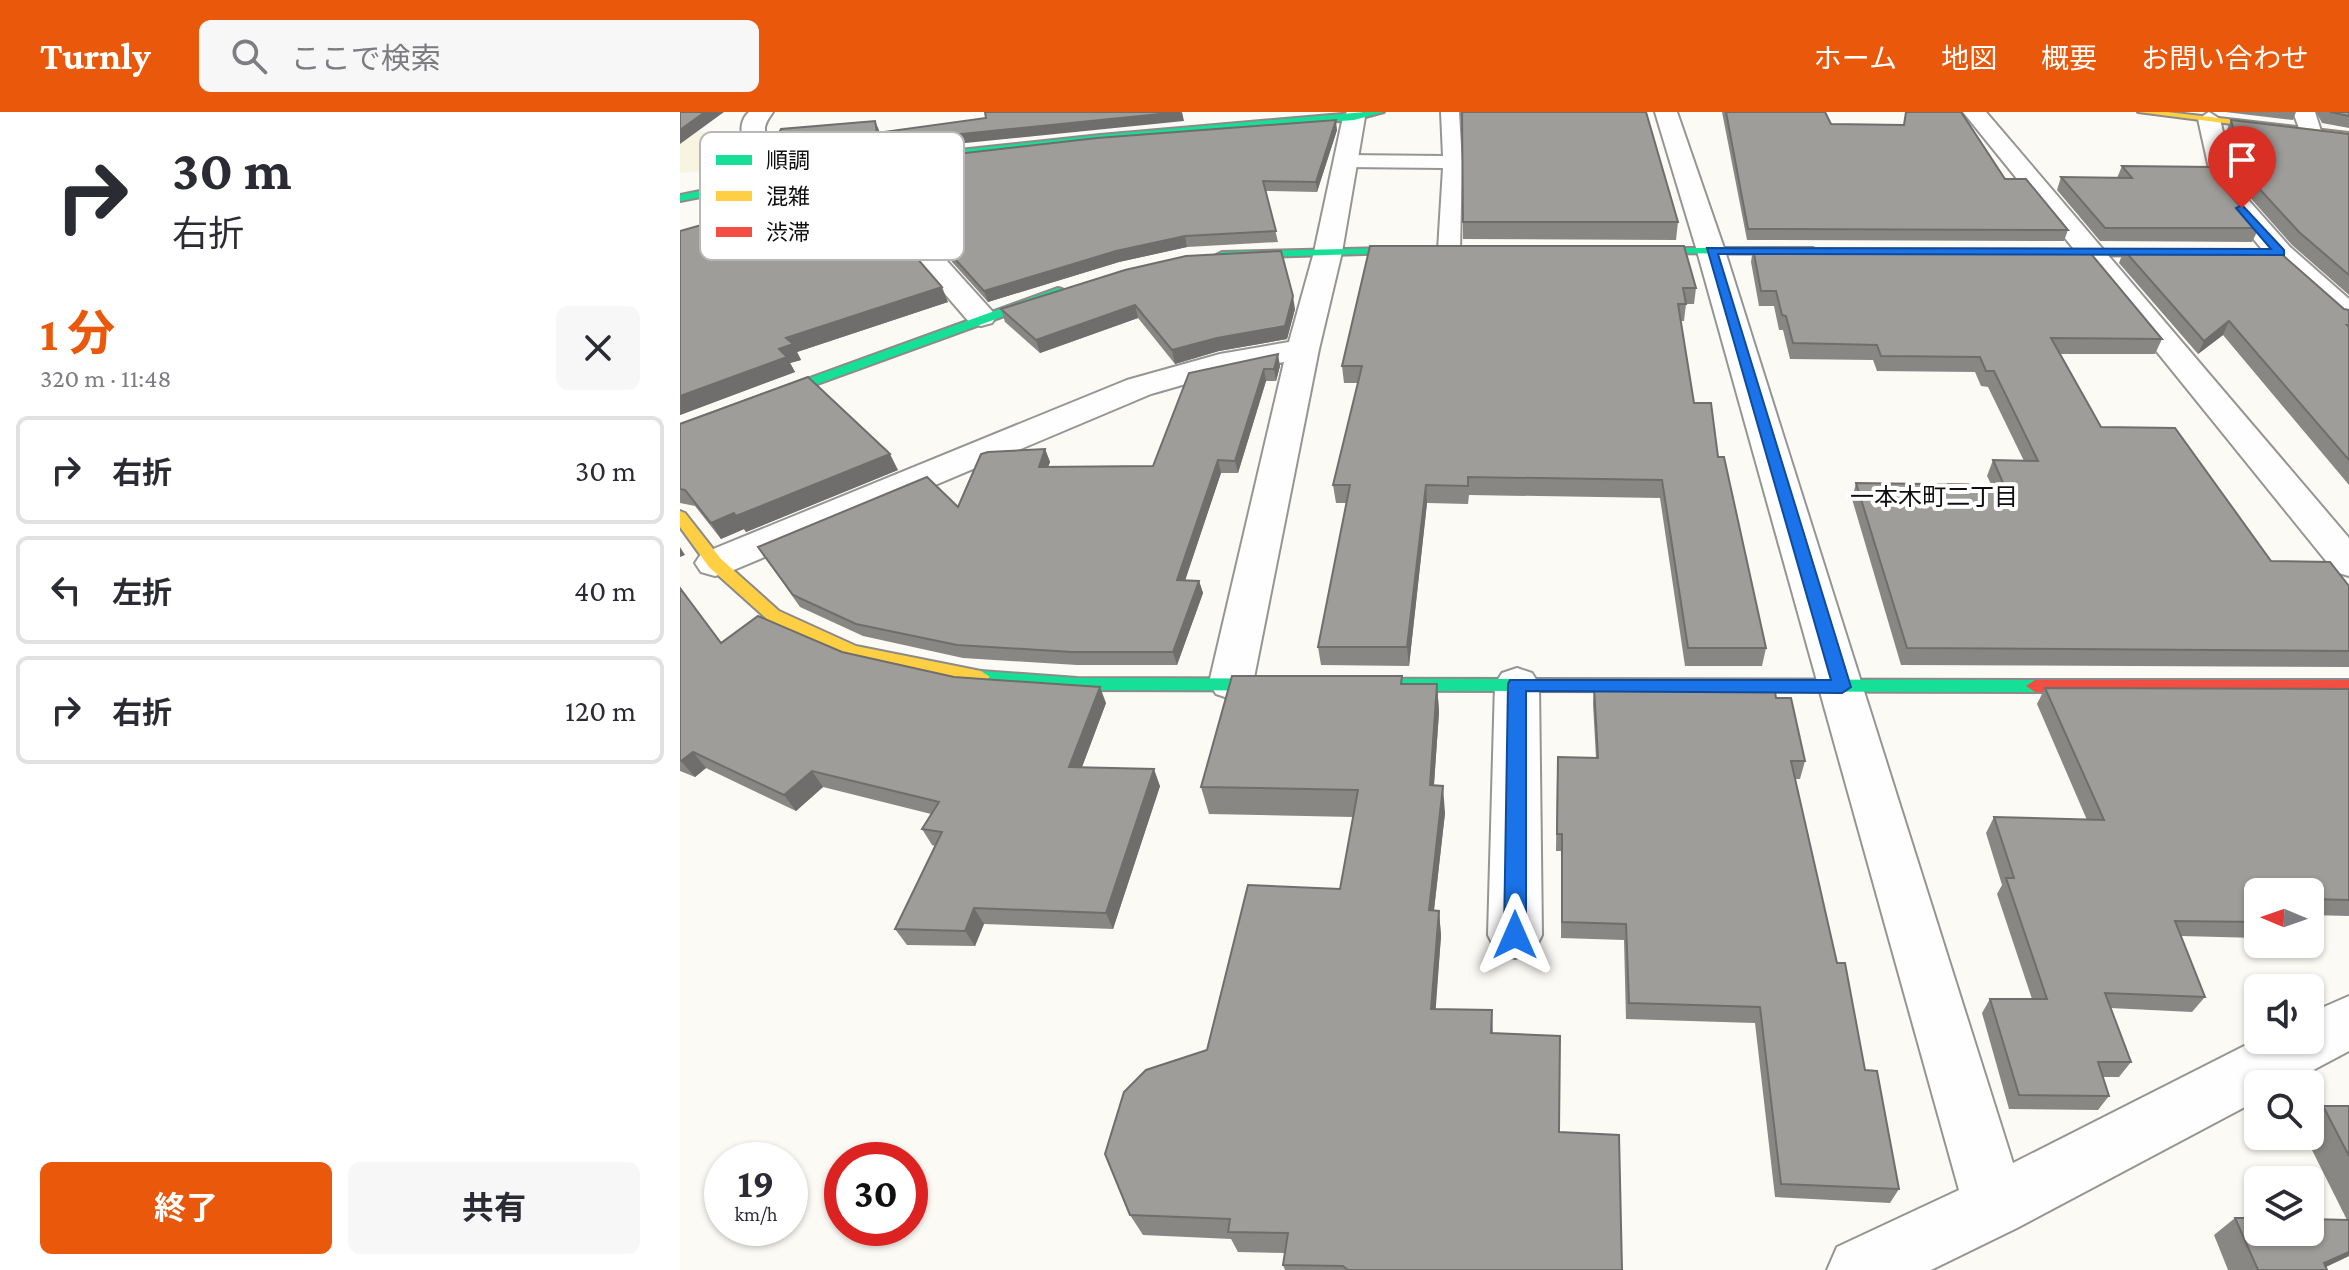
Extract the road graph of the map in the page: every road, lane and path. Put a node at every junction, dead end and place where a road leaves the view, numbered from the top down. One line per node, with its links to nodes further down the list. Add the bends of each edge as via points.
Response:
1 (762, 112): 10 (street, via 754,119)
2 (1379, 112): 7 (street)
3 (1450, 112): 14 (lane)
4 (1666, 112): 19 (street)
5 (1974, 112): 23 (street)
6 (2143, 112): 8 (street)
7 (1354, 117): 12 (street); 13 (street)
8 (2209, 119): 9 (street); 24 (street, via 2223,186)
9 (2307, 122): 11 (street)
10 (753, 132)
11 (2349, 136)
12 (964, 151)
13 (1346, 161): 14 (lane); 21 (street)
14 (1453, 162): 17 (lane)
15 (700, 193): 16 (street)
16 (680, 198)
17 (1457, 250): 21 (street)
18 (1603, 250): 19 (street)
19 (1711, 251): 20 (street); 38 (street)
20 (1837, 251)
21 (1328, 252): 25 (street); 30 (street)
22 (2010, 252): 23 (street)
23 (2089, 252): 24 (street); 34 (street)
24 (2280, 253): 28 (street)
25 (1201, 257)
26 (931, 260): 29 (street)
27 (1077, 286): 29 (street)
28 (2349, 314)
29 (981, 317): 31 (street)
30 (1303, 349): 33 (street, via 1220,364 1139,387); 35 (street)
31 (680, 430)
32 (680, 516): 33 (street)
33 (715, 563): 35 (street, via 773,615 852,651 963,676 1077,684)
34 (2349, 563)
35 (1231, 683): 36 (street)
36 (1517, 684): 38 (street); 39 (street)
37 (2349, 686): 38 (street)
38 (1842, 687): 41 (street)
39 (1515, 935)
40 (2349, 1022): 41 (street)
41 (1995, 1206): 42 (street)
42 (1860, 1270)

